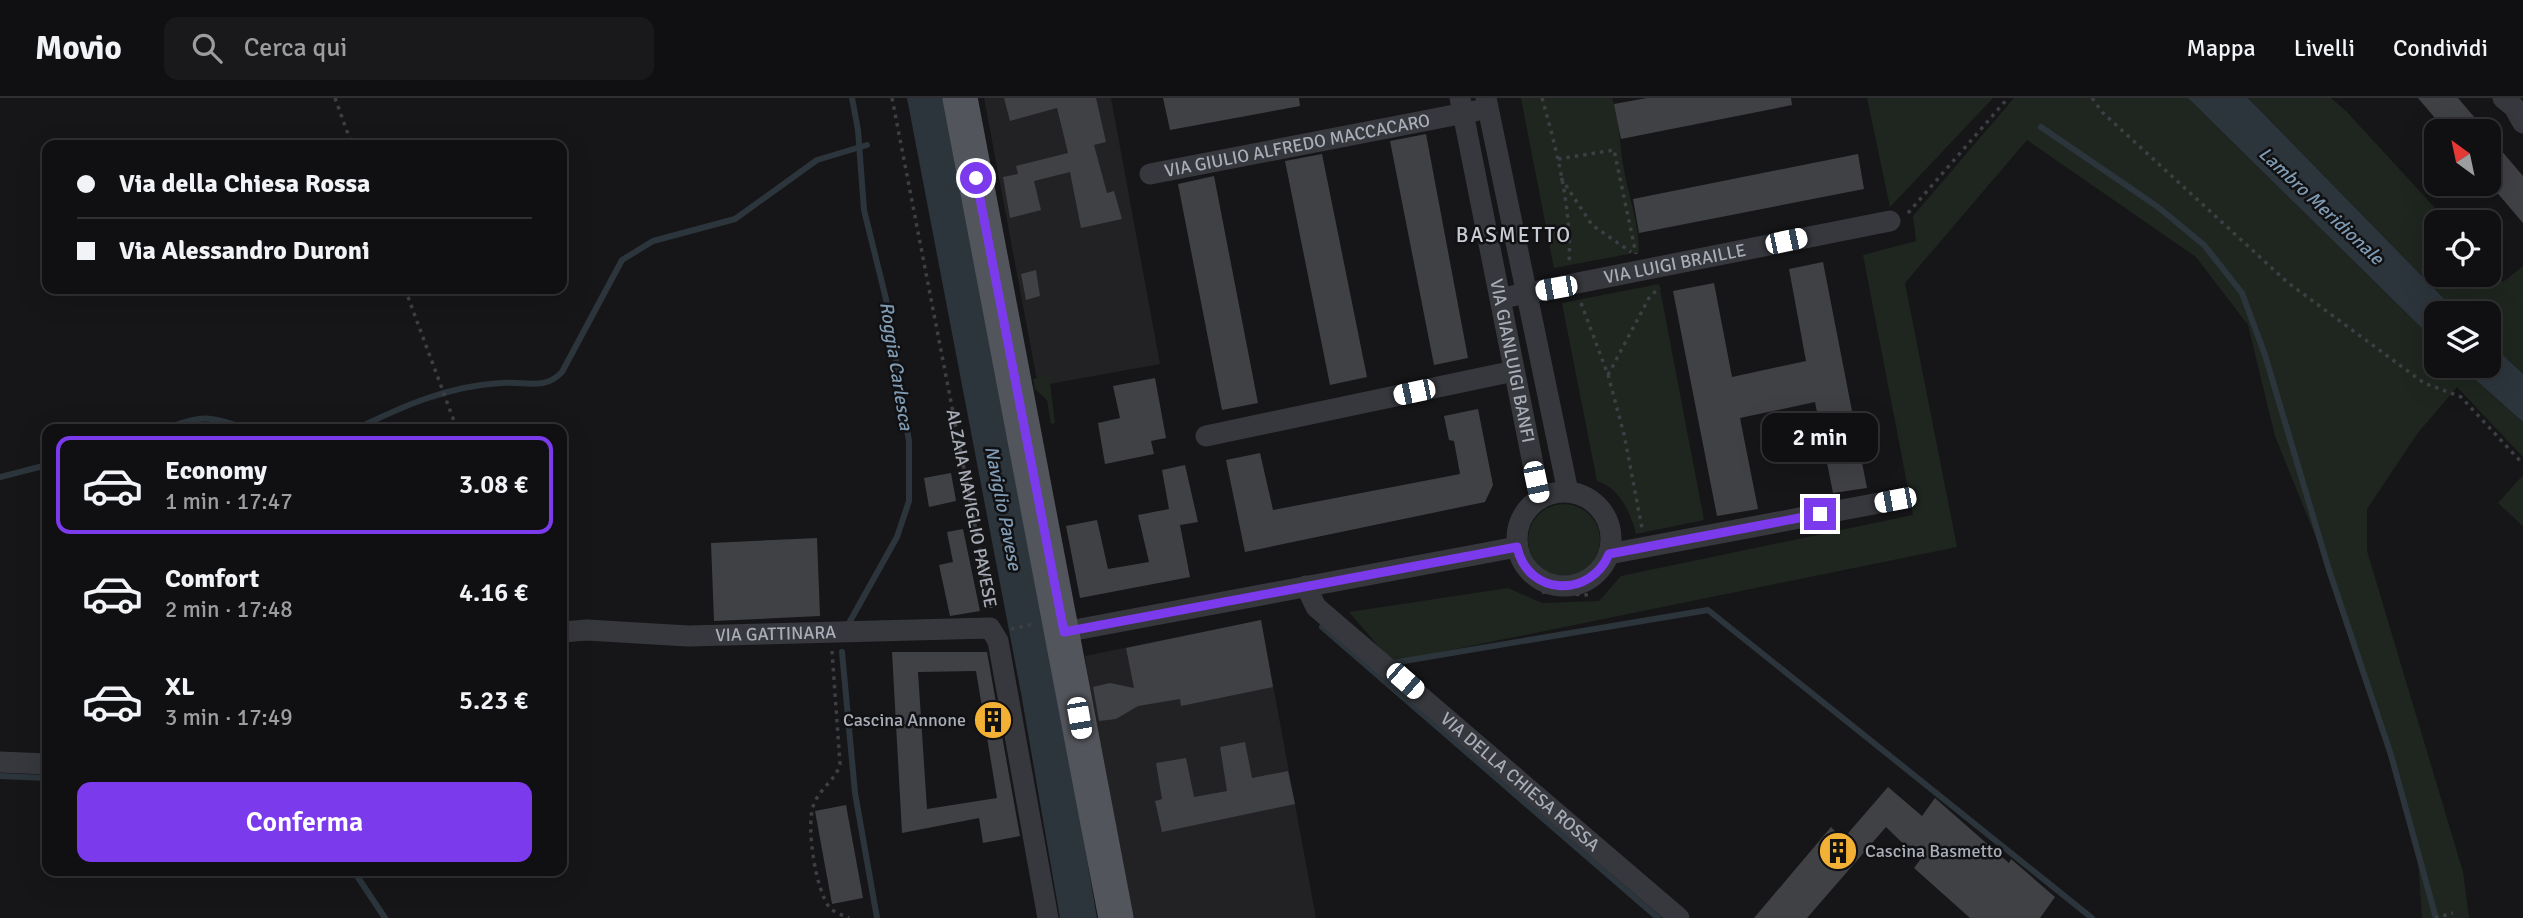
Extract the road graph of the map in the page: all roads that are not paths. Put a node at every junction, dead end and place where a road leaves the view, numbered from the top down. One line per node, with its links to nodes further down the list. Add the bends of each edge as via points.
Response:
1 (960, 98): 19 (main road)
2 (2503, 98): 5 (street)
3 (1487, 103): 4 (street, VIA GIULIO ALFREDO MACCACARO); 8 (street, VIA GIANLUIGI BANFI)
4 (1462, 105): 6 (street, VIA GIULIO ALFREDO MACCACARO); 9 (street, VIA GIANLUIGI BANFI)
5 (2523, 123)
6 (1150, 174)
7 (1899, 217): 8 (street, VIA LUIGI BRAILLE)
8 (1526, 293): 9 (street, VIA LUIGI BRAILLE); 12 (street, VIA GIANLUIGI BANFI)
9 (1500, 299): 10 (street, VIA GIANLUIGI BANFI)
10 (1514, 371): 11 (street); 13 (street, VIA GIANLUIGI BANFI)
11 (1206, 436)
12 (1568, 492): 13 (street); 16 (street, via 1587,498 1604,513 1611,533)
13 (1540, 499): 15 (street, via 1521,519)
14 (1895, 500): 16 (street)
15 (1517, 547): 16 (street, via 1535,577 1563,587 1590,579); 17 (street)
16 (1609, 554)
17 (1306, 586): 19 (street); 25 (street, VIA DELLA CHIESA ROSSA, via 1316,607)
18 (990, 628): 20 (street, VIA GATTINARA, via 688,636); 23 (street, ALZAIA NAVIGLIO PAVESE, via 998,641)
19 (1049, 628): 24 (main road)
20 (567, 632)
21 (0, 762): 22 (street)
22 (42, 764)
23 (1048, 918)
24 (1116, 918)
25 (1679, 918)

